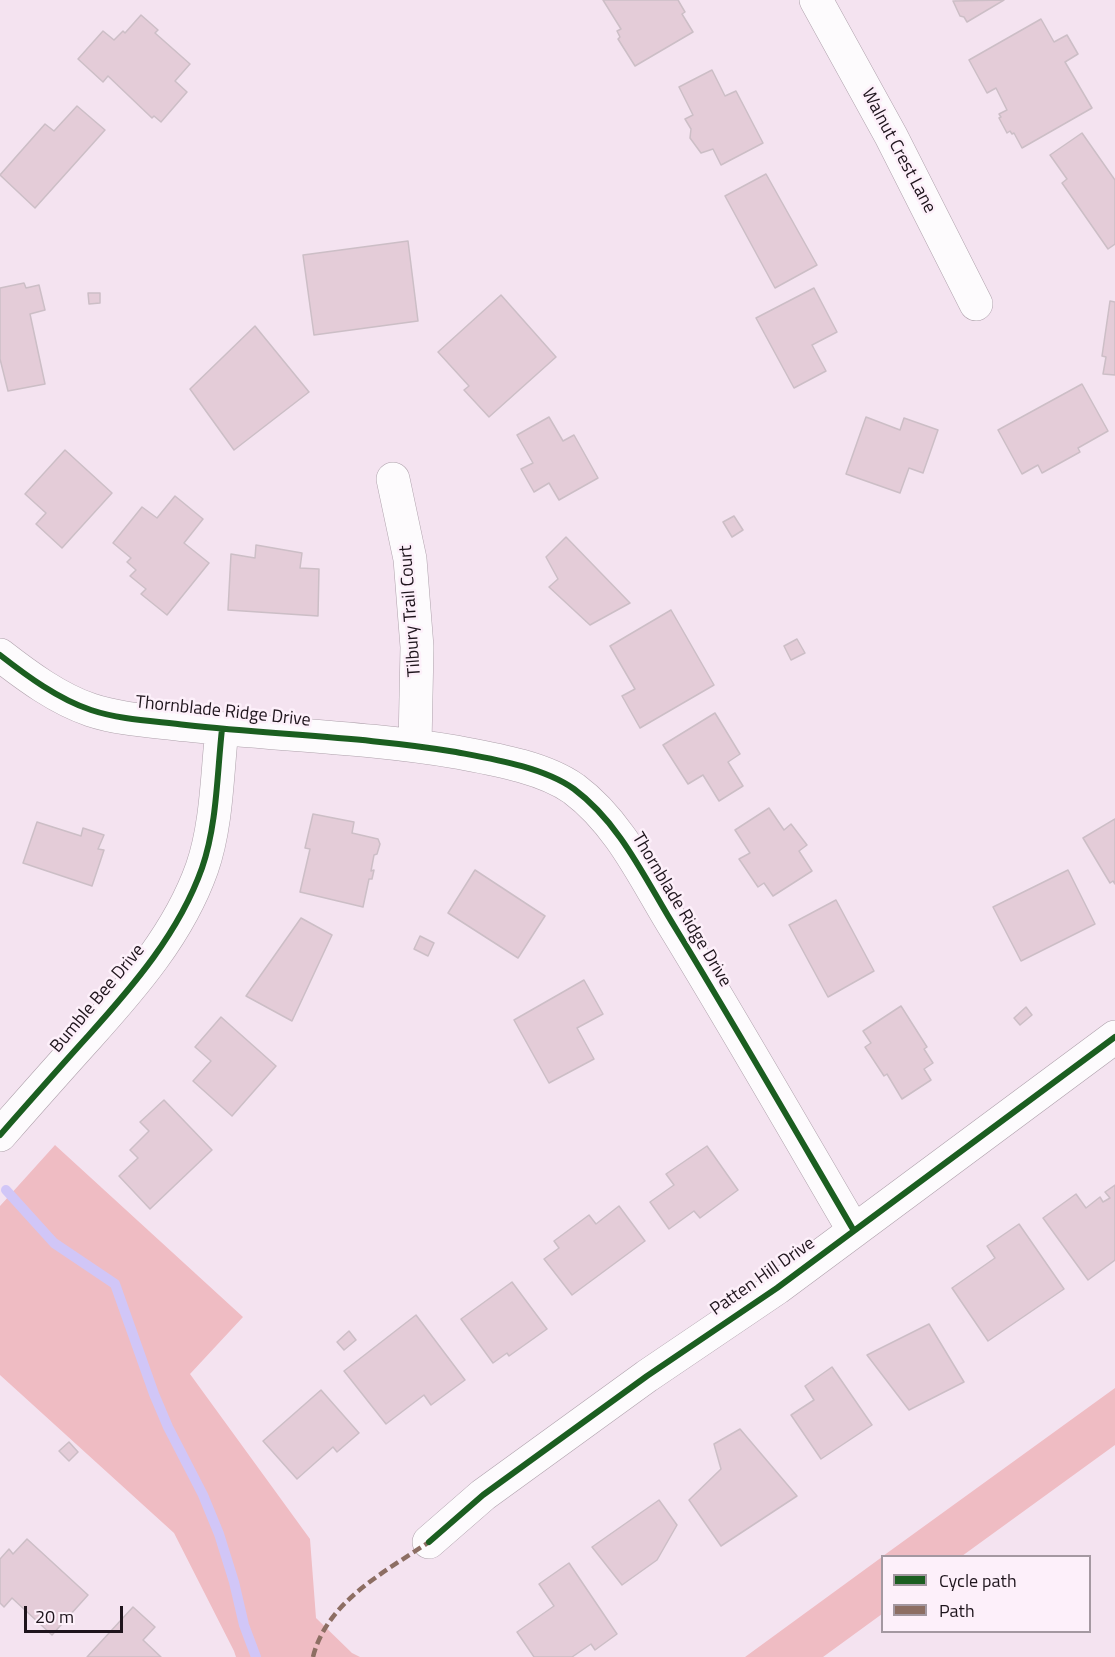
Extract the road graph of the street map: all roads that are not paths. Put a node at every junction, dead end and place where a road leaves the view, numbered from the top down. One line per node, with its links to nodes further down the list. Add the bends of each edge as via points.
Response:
1 (816, 0): 2 (street, Walnut Crest Lane, via 891,136)
2 (976, 304)
3 (393, 478): 6 (street, Tilbury Trail Court, via 410,559 417,636)
4 (0, 655): 5 (street, Thornblade Ridge Drive, via 42,686 91,710)
5 (222, 729): 6 (street, Thornblade Ridge Drive); 8 (street, Bumble Bee Drive, via 212,822 202,867 188,902 132,986)
6 (415, 745): 9 (street, Thornblade Ridge Drive, via 528,768 571,787 597,808 615,830 690,952)
7 (1115, 1037): 9 (street, Patten Hill Drive)
8 (0, 1135)
9 (854, 1231): 10 (street, Patten Hill Drive, via 502,1481)
10 (429, 1542)

